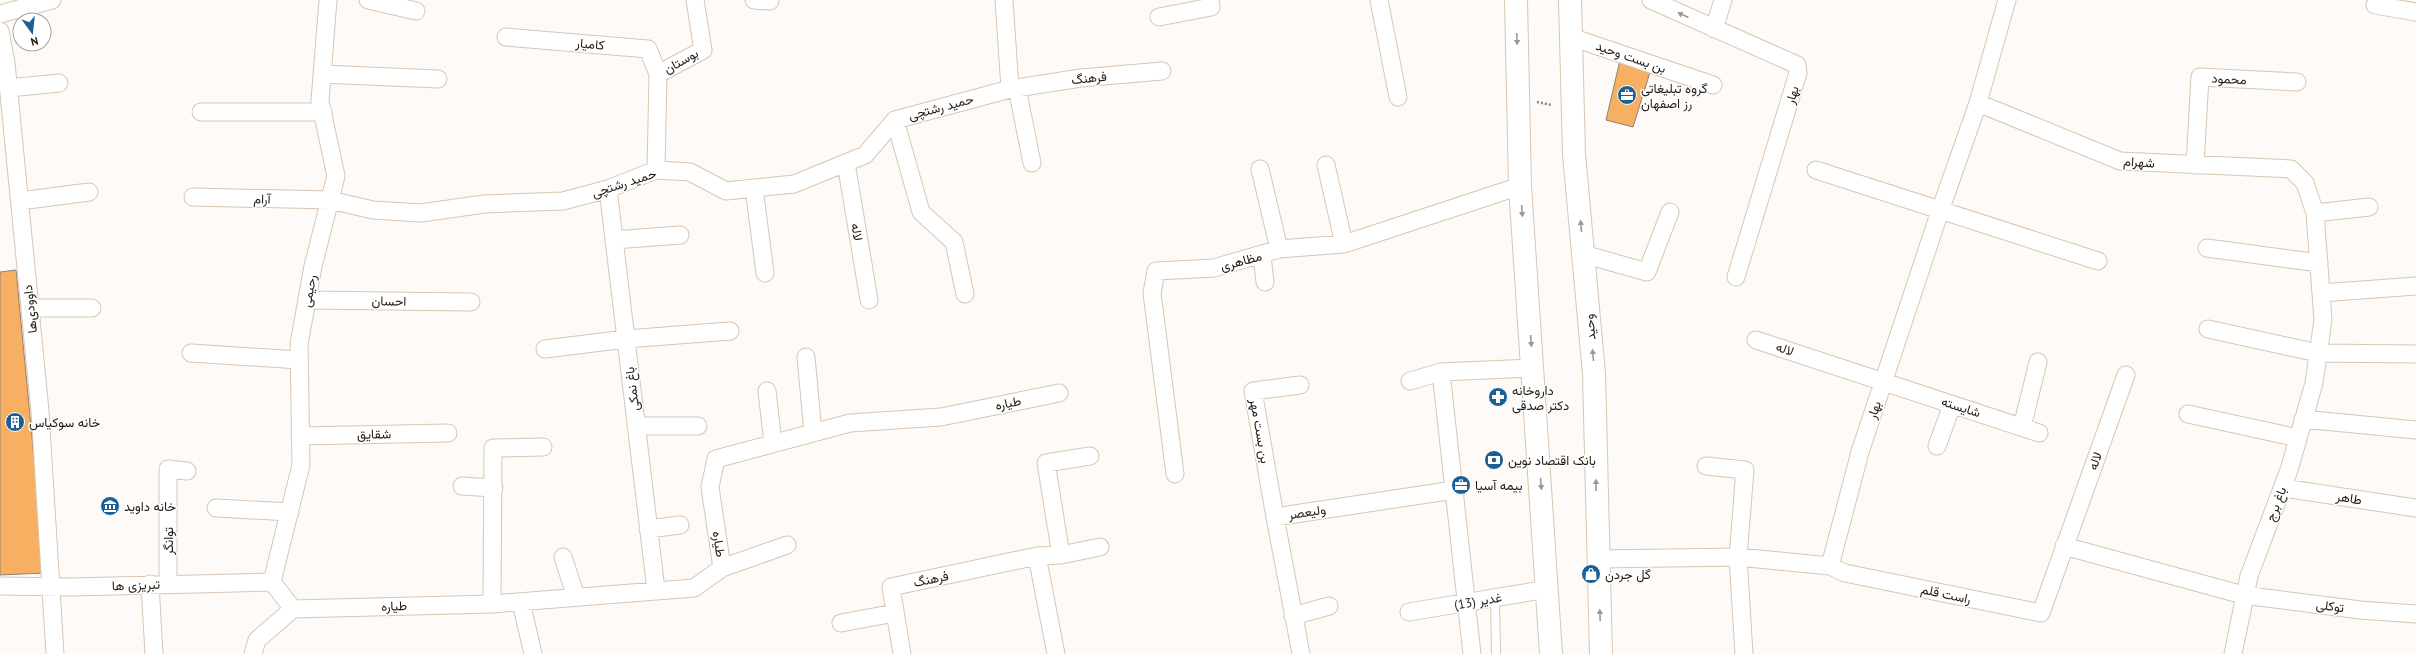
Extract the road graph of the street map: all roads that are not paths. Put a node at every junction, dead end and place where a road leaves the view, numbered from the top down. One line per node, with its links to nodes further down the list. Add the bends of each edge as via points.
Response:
1 (50, 0): 16 (street)
2 (328, 0): 23 (street, رحیمی)
3 (368, 0): 14 (street)
4 (695, 0): 24 (street, بوستان, via 703,50)
5 (1004, 0): 30 (street)
6 (1210, 0): 17 (street, via 1211,8)
7 (1379, 0): 31 (street)
8 (1516, 0): 44 (main road, one-way to 44)
9 (1570, 0): 20 (main road, وحید)
10 (1652, 0): 18 (street, بهار, one-way to 10)
11 (1723, 0): 18 (street)
12 (2007, 0): 32 (street, بهار)
13 (2375, 5): 15 (street)
14 (416, 10)
15 (2416, 12)
16 (0, 14)
17 (1159, 17)
18 (1714, 29): 65 (street, بهار, via 1792,61 1797,65 1798,72)
19 (0, 31): 29 (street, داوودی‌ها)
20 (1571, 36): 28 (street, بن بست وحید); 60 (main road, وحید, one-way to 20, via 1574,154)
21 (506, 37): 24 (street, کامیار, via 648,49)
22 (1162, 71): 30 (street, فرهنگ, via 1081,78)
23 (322, 74): 25 (street); 34 (street, رحیمی, via 320,101)
24 (658, 74): 41 (street, بوستان)
25 (438, 79)
26 (2297, 82): 39 (street, محمود, via 2200,77)
27 (58, 83): 29 (street)
28 (1714, 85)
29 (9, 88): 50 (street, داوودی‌ها)
30 (1013, 89): 35 (street, حمید رشتچی); 37 (street)
31 (1398, 97)
32 (1978, 103): 39 (street, شهرام, via 2120,161); 52 (street, بهار)
33 (201, 112): 34 (street)
34 (323, 112): 49 (street, رحیمی, via 336,176)
35 (895, 120): 36 (street, حمید رشتچی, via 864,155); 69 (street, via 921,212 954,242)
36 (846, 163): 45 (street, حمید رشتچی, via 794,184); 71 (street, لاله)
37 (1032, 163)
38 (1326, 165): 57 (street)
39 (2195, 165): 43 (street, شهرام, via 2291,169)
40 (1260, 169): 59 (street)
41 (656, 170): 45 (street, حمید رشتچی, via 690,172 726,191); 46 (street, حمید رشتچی)
42 (1816, 170): 52 (street)
43 (2305, 183): 54 (street, باغ برج)
44 (1520, 186): 57 (street, مظاهری); 86 (main road, one-way to 86)
45 (754, 188): 64 (street)
46 (608, 189): 49 (street, حمید رشتچی, via 563,201 484,204 421,213 373,210); 56 (street, باغ نمکی)
47 (89, 192): 50 (street)
48 (193, 197): 49 (street, آرام)
49 (330, 200): 70 (street, رحیمی)
50 (20, 201): 73 (street, داوودی‌ها)
51 (2369, 208): 54 (street)
52 (1940, 211): 62 (street); 90 (street, بهار)
53 (1670, 212): 60 (street, via 1646,272)
54 (2315, 213): 63 (street, باغ برج)
55 (680, 235): 56 (street)
56 (614, 240): 77 (street, باغ نمکی)
57 (1344, 244): 59 (street, مظاهری)
58 (2206, 248): 63 (street)
59 (1280, 249): 61 (street, مظاهری)
60 (1583, 254): 130 (main road, وحید, one-way to 60, via 1594,374)
61 (1262, 256): 66 (street); 112 (street, مظاهری, via 1214,268 1156,271 1152,294)
62 (2098, 261)
63 (2318, 263): 68 (street, باغ برج)
64 (765, 273)
65 (1736, 277)
66 (1265, 282)
67 (2416, 286): 68 (street)
68 (2321, 293): 81 (street, باغ برج, via 2323,320)
69 (965, 294)
70 (307, 300): 72 (street, احسان); 84 (street, رحیمی, via 299,344)
71 (869, 300)
72 (471, 302)
73 (30, 308): 74 (street); 137 (street, داوودی‌ها, via 40,411)
74 (92, 308)
75 (2208, 329): 81 (street)
76 (730, 331): 77 (street)
77 (626, 339): 79 (street); 97 (street, باغ نمکی)
78 (1756, 340): 90 (street, لاله)
79 (545, 349)
80 (191, 353): 84 (street)
81 (2318, 353): 82 (street); 96 (street, باغ برج, via 2314,383)
82 (2416, 354)
83 (806, 357): 102 (street)
84 (299, 360): 104 (street, رحیمی)
85 (2038, 362): 99 (street)
86 (1533, 368): 87 (street); 138 (main road, one-way to 138)
87 (1441, 372): 89 (street); 116 (street)
88 (2126, 375): 124 (street, لاله)
89 (1410, 381)
90 (1883, 382): 94 (street, شایسته); 131 (street, بهار, via 1860,452)
91 (1300, 385): 120 (street, بن بست مهر, via 1253,391)
92 (767, 391): 106 (street)
93 (1059, 393): 102 (street, طیاره, via 941,417 850,423)
94 (1952, 405): 99 (street, شایسته); 107 (street)
95 (2188, 414): 105 (street)
96 (2303, 419): 100 (street); 105 (street, باغ برج)
97 (636, 426): 98 (street); 122 (street, باغ نمکی)
98 (698, 426)
99 (2022, 427): 103 (street, شایسته)
100 (2416, 430)
101 (448, 433): 104 (street, شقایق)
102 (813, 433): 106 (street, طیاره)
103 (2039, 433)
104 (300, 436): 119 (street, رحیمی, via 301,465)
105 (2298, 438): 115 (street, باغ برج)
106 (773, 444): 132 (street, طیاره, via 716,459 710,487)
107 (1938, 446)
108 (543, 447): 114 (street, via 494,448)
109 (1090, 456): 126 (street, via 1046,463)
110 (1706, 466): 129 (street, via 1745,470)
111 (187, 472): 135 (street, توانگر, via 168,469)
112 (1175, 474)
113 (462, 486): 114 (street)
114 (494, 488): 145 (street)
115 (2283, 488): 118 (street, طاهر); 140 (street, باغ برج)
116 (1454, 490): 120 (street, ولیعصر); 144 (street)
117 (216, 508): 119 (street)
118 (2416, 508)
119 (290, 512): 133 (street, رحیمی)
120 (1275, 517): 151 (street, ولیعصر)
121 (680, 525): 122 (street)
122 (648, 529): 139 (street, باغ نمکی)
123 (787, 545): 132 (street)
124 (2064, 546): 131 (street, راست قلم, via 2041,613 1846,573); 140 (street)
125 (1100, 547): 126 (street)
126 (1061, 555): 127 (street)
127 (1038, 556): 149 (street, فرهنگ, via 891,587); 159 (street)
128 (563, 557): 141 (street)
129 (1738, 557): 130 (street, راست قلم); 131 (street, راست قلم); 166 (street)
130 (1598, 559): 165 (main road, وحید, one-way to 130)
131 (1830, 566)
132 (722, 568): 139 (street, طیاره, via 694,588)
133 (272, 582): 135 (street, تبریزی ها); 147 (street)
134 (150, 584): 135 (street, تبریزی ها); 137 (street, تبریزی ها); 155 (street)
135 (168, 584)
136 (0, 586): 137 (street, تبریزی ها)
137 (50, 587): 154 (street, داوودی‌ها)
138 (1548, 589): 142 (street, غدیر (13)); 152 (main road)
139 (656, 590): 141 (street, طیاره)
140 (2243, 595): 150 (street, توکلی, via 2360,610); 167 (street, باغ برج)
141 (576, 598): 143 (street, طیاره)
142 (1495, 598): 144 (street, غدیر (13)); 162 (lane)
143 (521, 602): 145 (street, طیاره); 157 (street)
144 (1468, 603): 148 (street, غدیر (13)); 161 (street)
145 (492, 604): 147 (street, طیاره)
146 (1329, 606): 151 (street)
147 (293, 609): 156 (street, via 257,640)
148 (1409, 612)
149 (895, 613): 153 (street); 158 (street, فرهنگ)
150 (2416, 614)
151 (1293, 616): 160 (street, ولیعصر)
152 (1549, 621): 163 (street, via 1540,627); 164 (main road)
153 (841, 623)
154 (55, 654)
155 (154, 654)
156 (253, 654)
157 (533, 654)
158 (902, 654)
159 (1056, 654)
160 (1301, 654)
161 (1472, 654)
162 (1496, 654)
163 (1541, 654)
164 (1551, 654)
165 (1601, 654)
166 (1744, 654)
167 (2233, 654)

